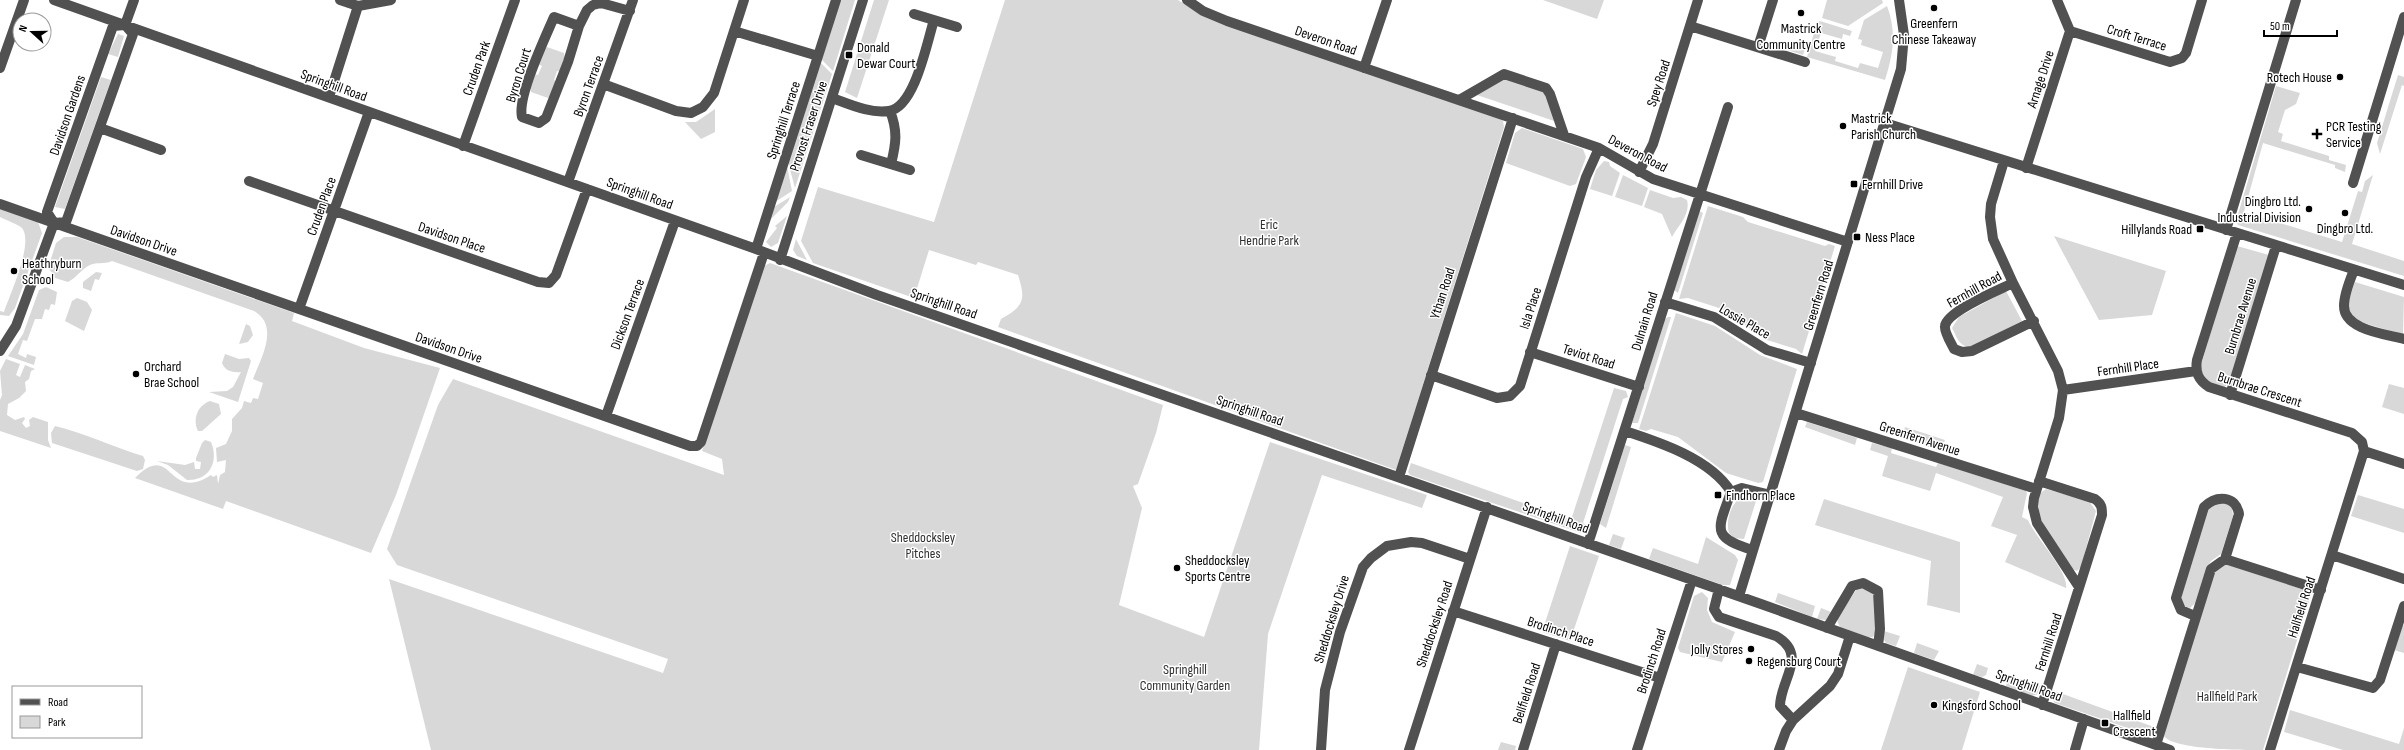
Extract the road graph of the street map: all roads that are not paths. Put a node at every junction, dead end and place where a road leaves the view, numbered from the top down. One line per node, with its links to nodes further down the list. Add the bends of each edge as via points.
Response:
1 (24, 0): 33 (street)
2 (54, 0): 24 (street, Springhill Road)
3 (134, 0): 24 (street)
4 (340, 0): 19 (street)
5 (392, 0): 19 (street)
6 (515, 0): 46 (street, Cruden Park)
7 (633, 0): 20 (street, Byron Terrace)
8 (744, 0): 28 (street)
9 (836, 0): 31 (street, Springhill Terrace)
10 (863, 0): 37 (street, Provost Fraser Drive)
11 (1187, 0): 34 (street, Deveron Road, via 1227,21)
12 (1387, 0): 34 (street)
13 (1698, 0): 26 (street, Spey Road)
14 (1773, 0): 30 (street)
15 (1899, 0): 43 (street, Greenfern Road, via 1904,34 1903,59)
16 (2057, 0): 29 (street)
17 (2202, 0): 29 (street, Croft Terrace, via 2186,53 2176,62)
18 (2296, 0): 64 (street)
19 (358, 6): 36 (street)
20 (630, 11): 25 (street, Byron Court, via 610,4 593,5 587,10); 35 (street, Byron Terrace)
21 (914, 14): 23 (street)
22 (2404, 17): 57 (street)
23 (934, 20): 27 (street); 40 (street, via 911,92 902,103)
24 (125, 25): 36 (street, Springhill Road); 44 (street, via 133,34); 63 (street, Davidson Gardens, via 113,26 47,212)
25 (579, 26): 25 (street, Byron Court, via 546,118 539,123 522,117 520,110 527,85 554,17)
26 (1690, 26): 30 (street); 54 (street, Spey Road, via 1653,144)
27 (957, 27)
28 (734, 31): 31 (street); 35 (street, via 714,93 704,107 691,113 676,111)
29 (2070, 31): 52 (street, Arnage Drive)
30 (1758, 47): 32 (street)
31 (818, 56): 68 (street, Springhill Terrace)
32 (1805, 62)
33 (0, 68)
34 (1364, 68): 38 (street, Deveron Road)
35 (603, 84): 56 (street, Byron Terrace)
36 (329, 97): 41 (street, Springhill Road)
37 (832, 98): 40 (street, via 874,111); 69 (street, Provost Fraser Drive)
38 (1459, 100): 42 (street, Deveron Road); 45 (street, via 1504,74 1539,84 1550,94)
39 (1728, 107): 59 (street, Dulnain Road)
40 (890, 111): 51 (street, via 896,125 897,141)
41 (369, 112): 46 (street, Springhill Road); 61 (street, Cruden Place)
42 (1513, 118): 45 (street, Deveron Road); 81 (street, Ythan Road)
43 (1885, 124): 50 (street); 66 (street, Greenfern Road)
44 (100, 128): 48 (street); 63 (street, via 66,222)
45 (1564, 135): 47 (street, Deveron Road)
46 (463, 146): 56 (street, Springhill Road)
47 (1598, 148): 54 (street, Deveron Road); 78 (street, Isla Place, via 1586,177)
48 (161, 150)
49 (861, 155): 51 (street)
50 (2004, 161): 52 (street); 71 (street, Fernhill Road, via 1991,204 1991,227 1993,239)
51 (891, 164): 53 (street)
52 (2026, 168): 64 (street)
53 (910, 170)
54 (1639, 172): 59 (street, Deveron Road)
55 (249, 181): 61 (street, Davidson Place)
56 (568, 182): 58 (street, Springhill Road)
57 (2352, 183)
58 (587, 189): 61 (street, Davidson Place, via 556,275 549,283 538,282); 62 (street, Springhill Road)
59 (1699, 195): 66 (street); 73 (street, Dulnain Road)
60 (0, 204): 63 (street, Davidson Drive)
61 (334, 211): 74 (street, Cruden Place)
62 (676, 221): 68 (street, Springhill Road); 86 (street, Dickson Terrace)
63 (54, 224): 74 (street, Davidson Drive); 77 (street, via 16,326)
64 (2226, 230): 65 (street)
65 (2237, 233): 67 (street); 80 (street, via 2197,360)
66 (1848, 242): 79 (street, Greenfern Road)
67 (2276, 246): 70 (street); 84 (street, Burnbrae Avenue)
68 (760, 251): 69 (street, Springhill Road); 86 (street, Davidson Drive, via 701,442 697,446 690,446)
69 (780, 260): 90 (street, Springhill Road)
70 (2354, 270): 72 (street); 76 (street, via 2344,304 2344,313 2356,325)
71 (2013, 283): 75 (street, Fernhill Road); 75 (street, Fernhill Road, via 1946,320 1945,329 1954,349 1962,352 1972,351)
72 (2404, 285)
73 (1665, 302): 79 (street, Lossie Place, via 1718,319 1767,350); 82 (street, Dulnain Road)
74 (299, 309): 86 (street, Davidson Drive)
75 (2034, 321): 83 (street, Fernhill Road, via 2058,371)
76 (2404, 340)
77 (0, 351)
78 (1530, 352): 81 (street, Isla Place, via 1520,386 1510,396 1503,398); 82 (street, Teviot Road)
79 (1811, 363): 85 (street, Greenfern Road)
80 (2196, 371): 83 (street, Fernhill Place); 84 (street, Burnbrae Crescent, via 2203,384)
81 (1431, 375): 90 (street, Ythan Road)
82 (1639, 387): 87 (street, Dulnain Road)
83 (2063, 390): 91 (street, Fernhill Road, via 2059,418)
84 (2230, 395): 88 (street, Burnbrae Crescent, via 2352,433 2362,442)
85 (1796, 413): 91 (street, Greenfern Avenue); 93 (street, Greenfern Road)
86 (606, 416)
87 (1625, 431): 92 (street, via 1683,452 1724,480); 95 (street, Dulnain Road)
88 (2364, 451): 89 (street); 97 (street, Hallfield Road)
89 (2404, 464)
90 (1399, 477): 94 (street, Springhill Road)
91 (2038, 485): 102 (street, Fernhill Road, via 2033,507 2037,523); 102 (street, Fernhill Road, via 2100,502 2102,515)
92 (1731, 492): 93 (street, via 1747,489); 96 (street, via 1719,526 1720,532 1729,541)
93 (1770, 495): 96 (street, Greenfern Road)
94 (1487, 507): 95 (street, Springhill Road); 98 (street, Sheddocksley Road)
95 (1588, 544): 101 (street, Springhill Road)
96 (1753, 550): 105 (street, Greenfern Road)
97 (2332, 555): 100 (street); 104 (street, Hallfield Road)
98 (1470, 559): 107 (street, Sheddocksley Road); 119 (street, Sheddocksley Drive, via 1422,543 1411,542 1388,546 1363,567 1340,632 1325,690)
99 (2225, 559): 104 (street); 108 (street, via 2211,569); 108 (street, via 2239,514 2234,502 2219,497 2210,500 2204,507 2176,598 2181,610)
100 (2404, 579)
101 (1692, 580): 103 (street, Springhill Road); 114 (street, Brodinch Road)
102 (2079, 588): 115 (street, Fernhill Road)
103 (1719, 590): 105 (street, Springhill Road); 116 (street, via 1714,608 1719,617 1776,636 1785,641 1790,648 1792,666 1780,706)
104 (2321, 590): 113 (street, Hallfield Road)
105 (1739, 596): 109 (street, Springhill Road)
106 (2404, 606): 113 (street, via 2380,680 2373,688)
107 (1453, 611): 111 (street, Brodinch Place); 120 (street, Sheddocksley Road)
108 (2195, 616): 118 (street)
109 (1827, 628): 110 (street, Springhill Road); 112 (street, via 1852,586 1863,583 1878,591)
110 (1850, 636): 112 (street, Springhill Road); 116 (street, via 1838,674 1830,686)
111 (1556, 644): 114 (street, Brodinch Place); 121 (street, Bellfield Road)
112 (1878, 646): 115 (street, Springhill Road)
113 (2297, 667): 126 (street, Hallfield Road)
114 (1660, 678): 122 (street, Brodinch Road)
115 (2042, 705): 117 (street, Springhill Road)
116 (1793, 720): 123 (street)
117 (2084, 720): 118 (street, Springhill Road); 124 (street)
118 (2156, 745): 125 (street, Springhill Road)
119 (1321, 750)
120 (1409, 750)
121 (1523, 750)
122 (1637, 750)
123 (1779, 750)
124 (2075, 750)
125 (2170, 750)
126 (2270, 750)

